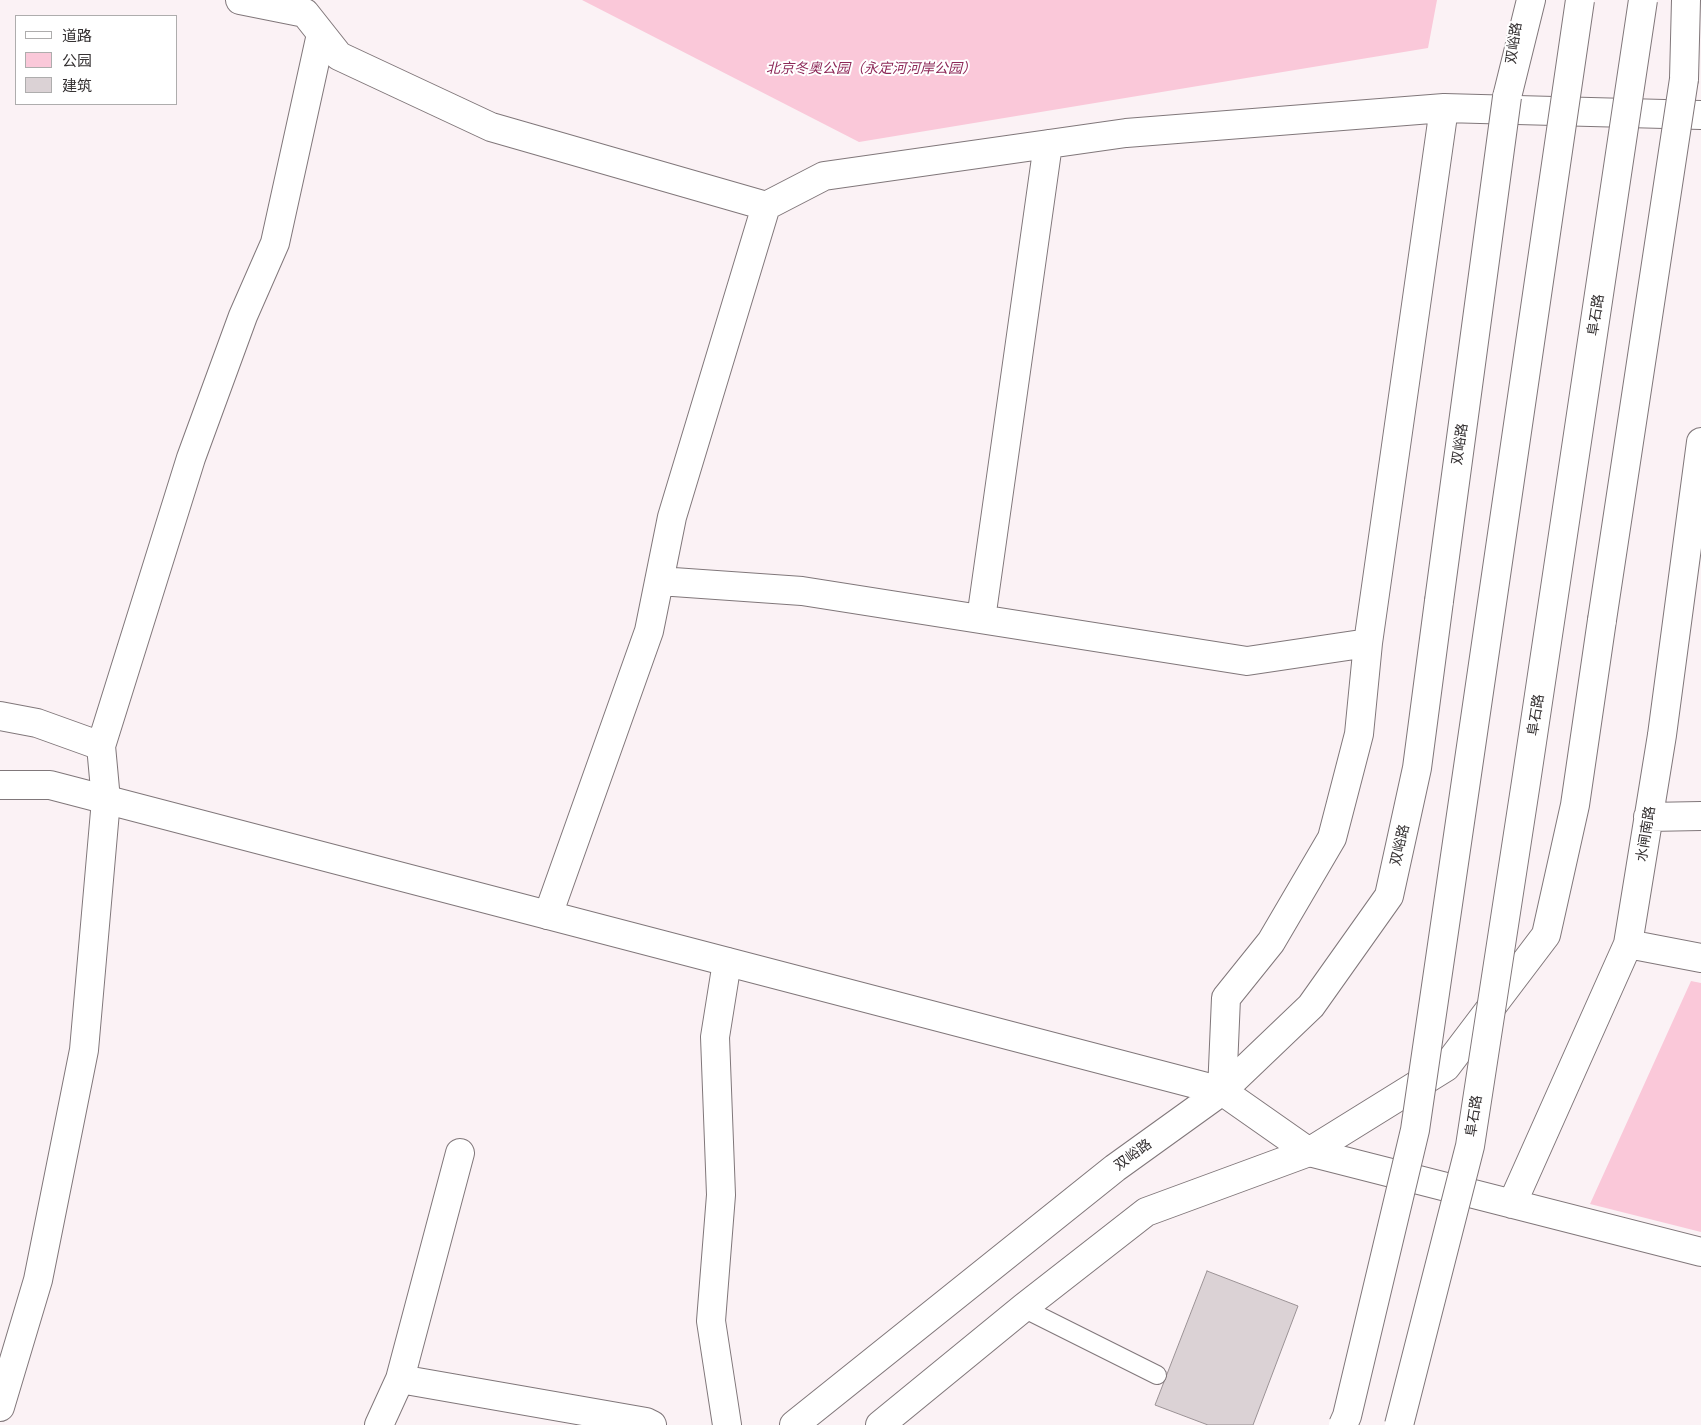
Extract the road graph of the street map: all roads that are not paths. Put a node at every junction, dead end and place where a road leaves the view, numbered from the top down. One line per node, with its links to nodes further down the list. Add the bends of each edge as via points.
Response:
1 (240, 0): 8 (main road, via 305,13)
2 (1520, 0): 10 (main road, 双峪路)
3 (1531, 0): 10 (main road)
4 (1580, 0): 43 (main road, bridge, via 1415,1130)
5 (1644, 0): 44 (main road, 阜石路, bridge, via 1470,1146)
6 (1686, 0): 9 (main road)
7 (1697, 0): 9 (main road)
8 (322, 34): 14 (main road, via 339,56 491,127); 20 (main road, via 275,243 243,316 191,458)
9 (1684, 79): 30 (main road, bridge, via 1575,805 1546,935 1446,1067)
10 (1507, 97): 29 (main road, 双峪路, bridge, via 1417,768 1389,896 1311,1006)
11 (1444, 108): 12 (main road); 13 (main road, via 1126,133); 18 (main road)
12 (1701, 115)
13 (1048, 144): 14 (main road, via 824,176); 17 (main road)
14 (766, 206): 16 (main road, via 672,517)
15 (1701, 442): 24 (main road, 水闸南路)
16 (659, 581): 17 (main road, via 802,591); 25 (main road, via 649,631)
17 (981, 619): 18 (main road, via 1247,661)
18 (1368, 644): 29 (main road, via 1358,734 1332,838 1271,942 1226,998)
19 (0, 716): 20 (main road, via 37,723)
20 (101, 746): 22 (main road)
21 (0, 785): 22 (main road, via 50,785)
22 (106, 800): 25 (main road); 37 (main road, via 84,1050 38,1280)
23 (1701, 816): 24 (main road)
24 (1648, 817): 26 (main road, 水闸南路)
25 (548, 915): 28 (main road)
26 (1628, 944): 27 (main road); 32 (main road, 水闸南路)
27 (1701, 958)
28 (727, 962): 29 (main road); 40 (main road, via 715,1037 721,1195 711,1321)
29 (1222, 1092): 30 (main road); 41 (main road, 双峪路, via 1115,1168)
30 (1308, 1152): 32 (main road); 34 (main road, via 1146,1212)
31 (460, 1153): 36 (main road)
32 (1512, 1204): 33 (main road)
33 (1701, 1252)
34 (1023, 1308): 35 (lane); 42 (main road)
35 (1157, 1374)
36 (400, 1378): 38 (main road); 39 (main road)
37 (0, 1406)
38 (379, 1425)
39 (652, 1425)
40 (728, 1425)
41 (794, 1425)
42 (880, 1425)
43 (1343, 1425)
44 (1399, 1425)

